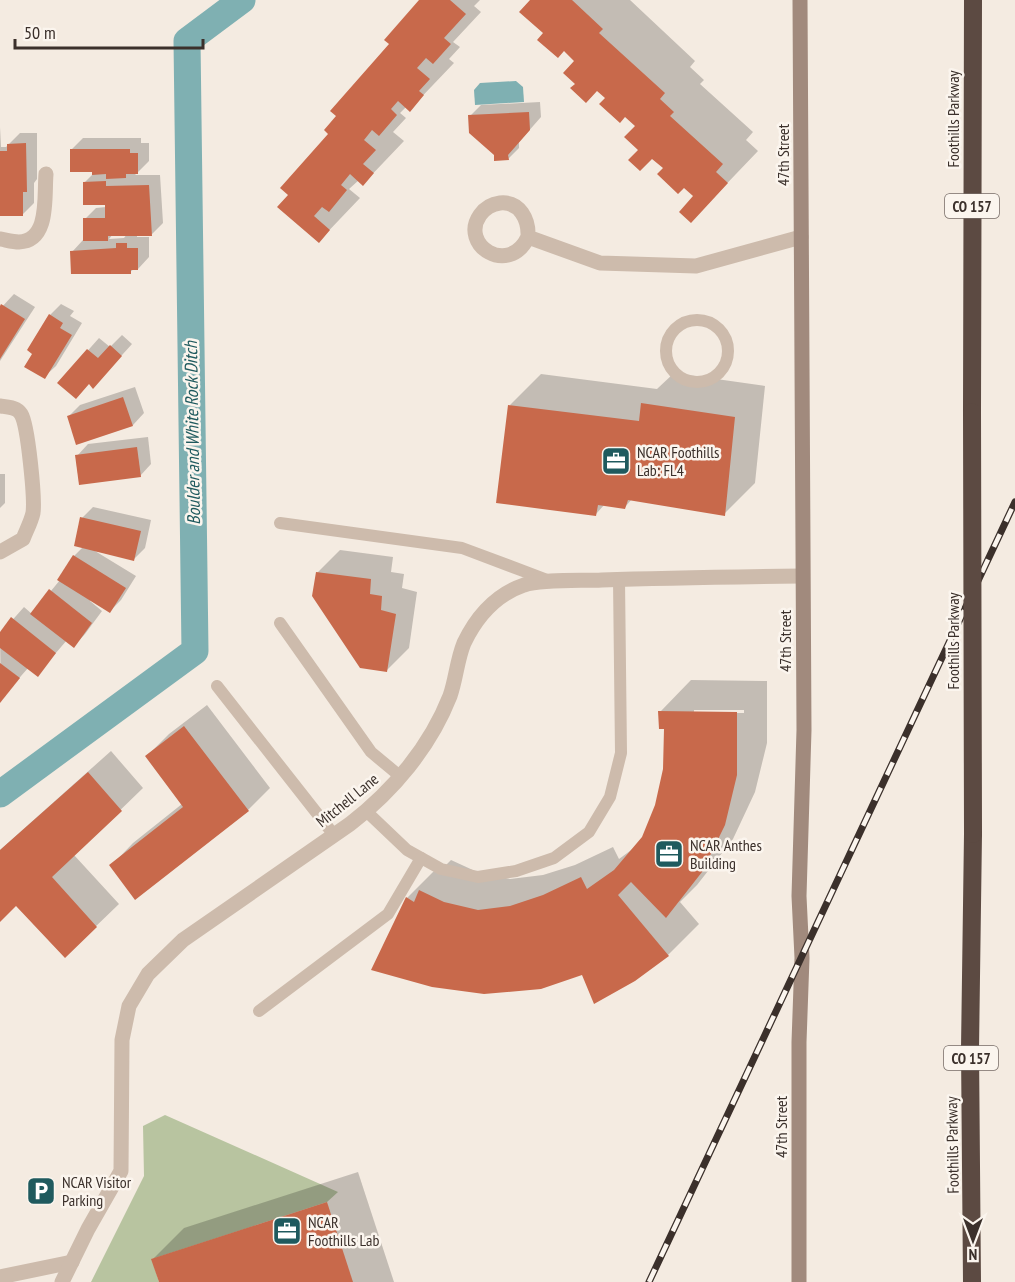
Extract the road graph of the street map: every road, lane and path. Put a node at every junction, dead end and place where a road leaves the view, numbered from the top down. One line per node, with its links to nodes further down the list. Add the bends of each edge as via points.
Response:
1 (800, 0): 5 (street, 47th Street)
2 (973, 0): 25 (highway, Foothills Parkway / CO 157, bridge)
3 (46, 174): 6 (street, via 41,229 21,242)
4 (528, 237): 5 (street, via 600,264 696,266)
5 (801, 237): 11 (street, 47th Street)
6 (0, 239)
7 (682, 378): 7 (lane, via 692,382 712,379 725,364 728,345 712,323 693,320 670,335 666,344 669,364)
8 (0, 406): 10 (street, via 21,412 33,512 23,539)
9 (280, 523): 13 (lane, via 462,548)
10 (0, 552)
11 (802, 576): 12 (street, Mitchell Lane); 24 (street, 47th Street)
12 (619, 580): 13 (street, Mitchell Lane); 19 (lane, via 621,753 610,796 589,832 554,858 516,871 478,877 441,869)
13 (554, 582): 16 (street, Mitchell Lane, via 526,584 501,595 481,613 463,645 450,696 429,738)
14 (280, 623): 16 (lane, via 372,752)
15 (218, 686): 18 (lane)
16 (401, 777): 17 (street, Mitchell Lane)
17 (366, 811): 18 (street, Mitchell Lane); 19 (lane, via 407,850)
18 (334, 835): 21 (street, Mitchell Lane, via 183,940 148,974 129,1006 122,1040 121,1171)
19 (421, 858): 20 (lane, via 388,914)
20 (259, 1011)
21 (72, 1262): 22 (street); 23 (street, Mitchell Lane)
22 (0, 1277)
23 (62, 1282)
24 (799, 1282)
25 (972, 1282)

